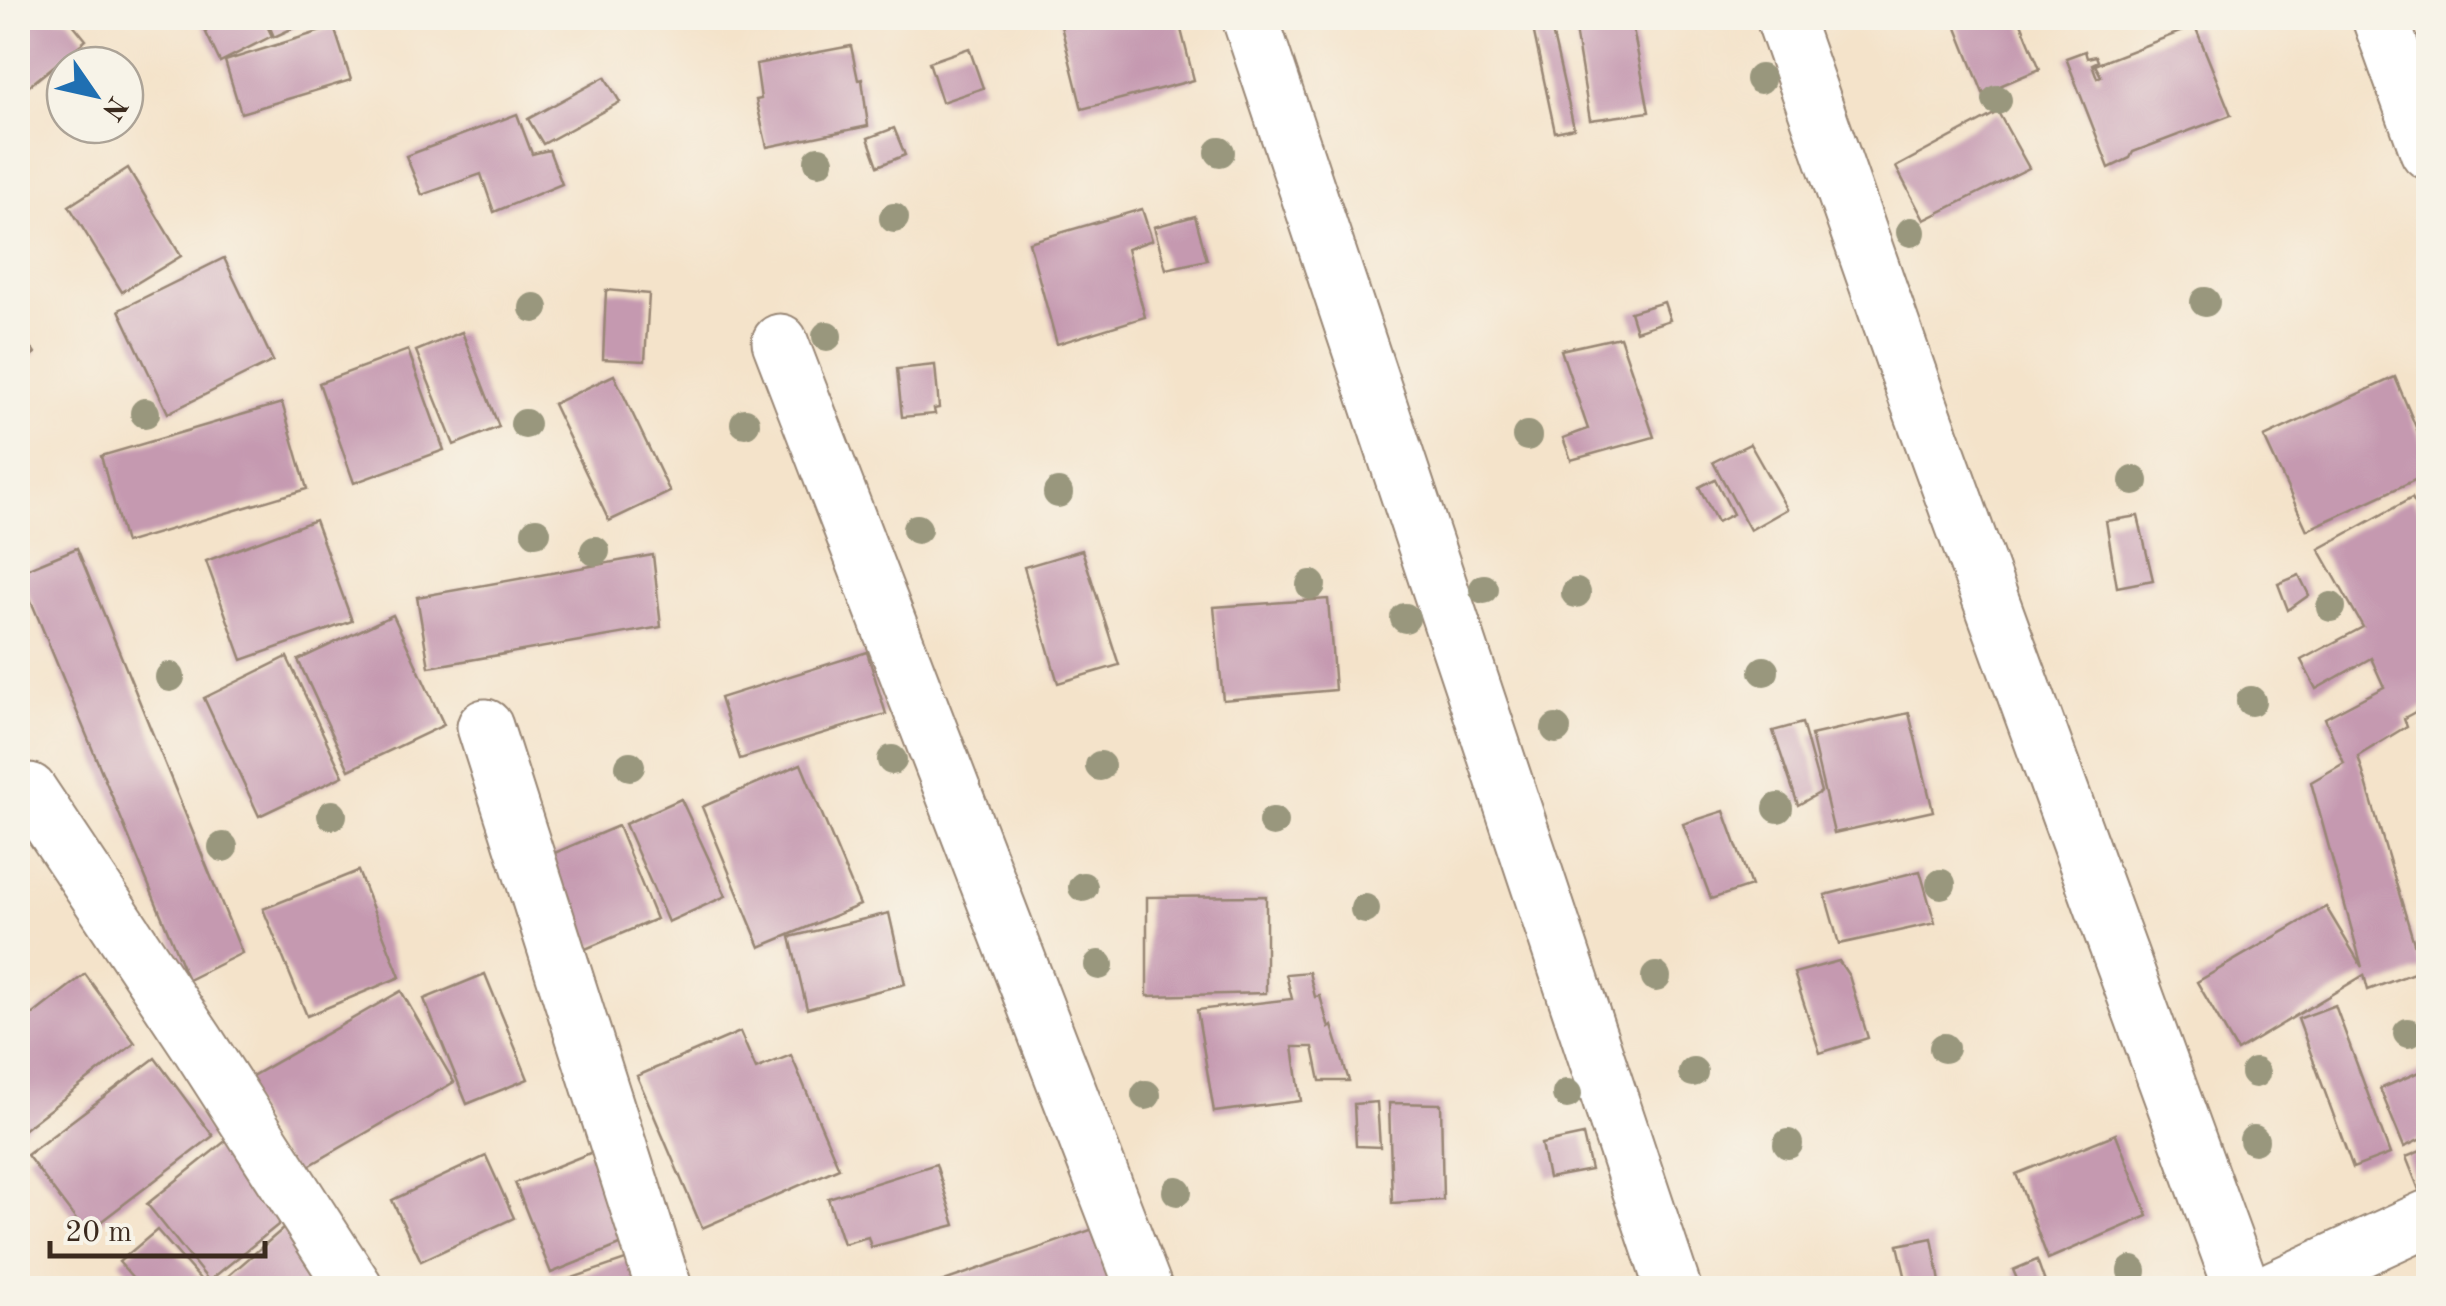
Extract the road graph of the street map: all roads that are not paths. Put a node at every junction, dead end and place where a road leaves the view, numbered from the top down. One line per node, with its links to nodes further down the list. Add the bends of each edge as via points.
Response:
1 (1250, 18): 12 (street)
2 (1784, 18): 13 (street)
3 (2380, 18): 4 (street)
4 (2428, 151)
5 (780, 342): 11 (street)
6 (485, 726): 10 (street)
7 (29, 791): 9 (street)
8 (2428, 1218): 14 (street)
9 (355, 1288)
10 (664, 1288)
11 (1144, 1288)
12 (1674, 1288)
13 (2242, 1288)
14 (2276, 1288)

